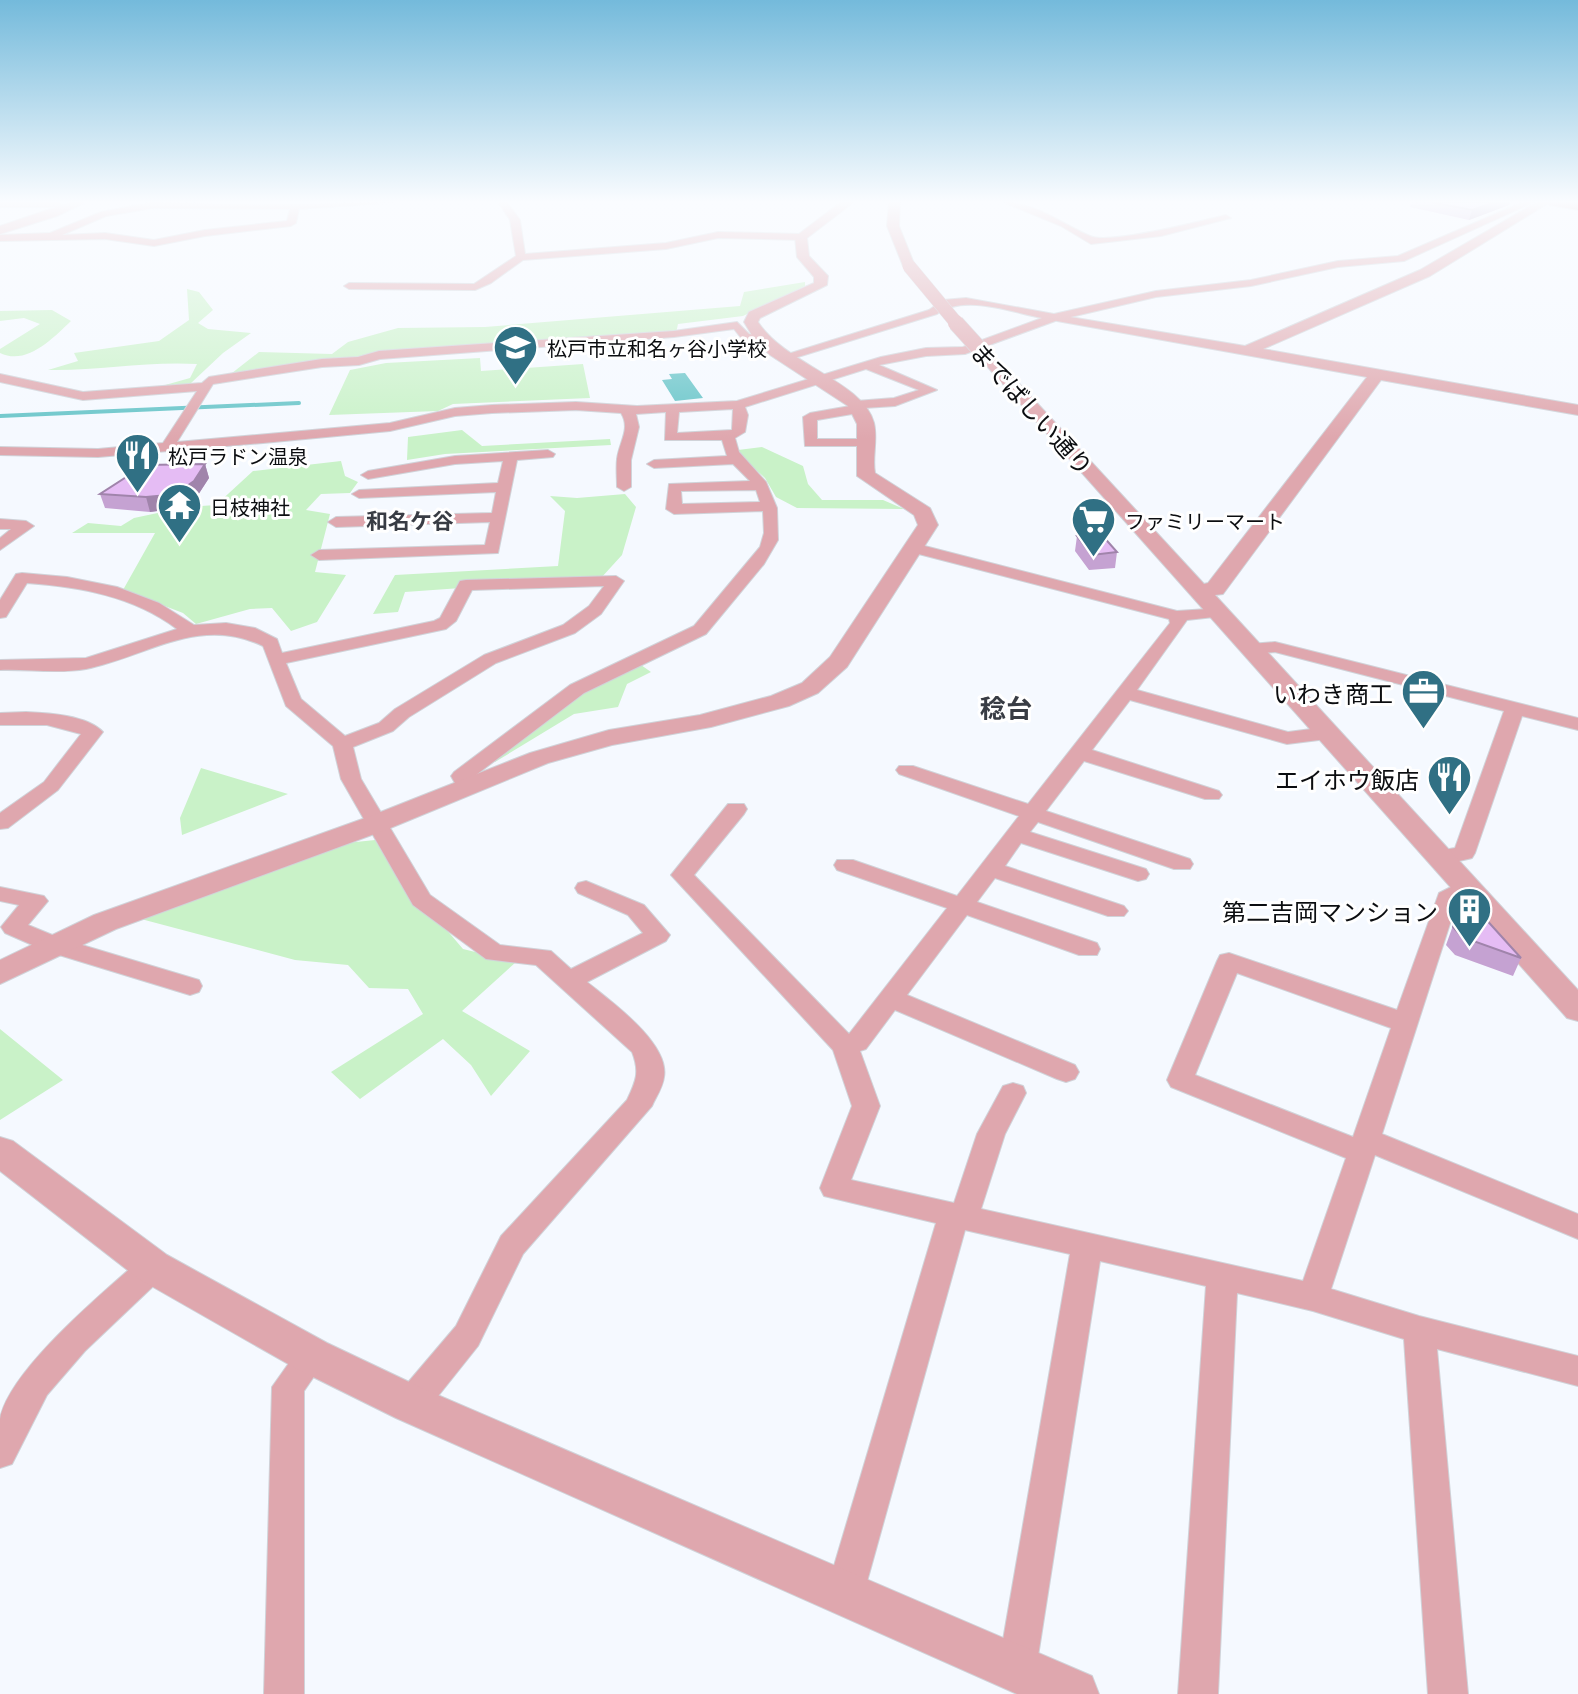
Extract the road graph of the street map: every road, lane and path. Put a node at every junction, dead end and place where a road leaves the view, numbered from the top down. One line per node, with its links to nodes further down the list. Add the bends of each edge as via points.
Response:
1 (490, 281): 6 (street, via 475,287)
2 (821, 281): 8 (street, via 754,315 751,322)
3 (919, 281): 41 (street, までばしい通り, bridge)
4 (1260, 281): 7 (street, via 1156,294)
5 (1407, 281): 9 (street)
6 (349, 286)
7 (1056, 317): 9 (street); 10 (street, via 950,301 933,312); 11 (street, via 965,350)
8 (759, 337): 10 (street); 15 (street, via 746,337 737,325 432,350 296,367 209,381)
9 (1246, 351): 12 (street)
10 (781, 358): 14 (street)
11 (866, 364): 14 (street); 17 (street, via 931,390)
12 (1377, 374): 20 (street); 41 (street, via 1215,589)
13 (0, 378): 15 (street, via 83,396)
14 (818, 380): 16 (street); 17 (street)
15 (206, 386): 23 (street)
16 (738, 405): 18 (street); 21 (street, via 738,432)
17 (857, 407): 22 (street); 22 (street, via 810,417 810,443)
18 (673, 408): 19 (street); 21 (street, via 670,437)
19 (625, 409): 23 (street, via 461,412 390,427); 32 (street, via 634,424 623,460)
20 (1578, 410)
21 (728, 436): 27 (street)
22 (867, 443): 39 (street, via 866,476 927,519)
23 (168, 446): 24 (street, via 71,454)
24 (0, 451)
25 (548, 454): 26 (street)
26 (511, 456): 29 (street); 31 (street)
27 (736, 460): 28 (street); 30 (street)
28 (654, 464)
29 (368, 475)
30 (761, 485): 34 (street); 34 (street, via 674,487 674,509)
31 (506, 487): 33 (street); 35 (street)
32 (624, 487)
33 (359, 494)
34 (769, 506): 57 (street, via 768,547 706,624 577,689 461,776)
35 (499, 517): 36 (street); 40 (street, via 492,550)
36 (336, 522)
37 (0, 524): 38 (street, via 26,526)
38 (0, 545)
39 (913, 548): 44 (street); 57 (street, via 839,662 810,688 749,711 572,747)
40 (319, 555)
41 (1198, 591): 42 (street, までばしい通り)
42 (1217, 612): 44 (street); 46 (street, までばしい通り)
43 (0, 613): 45 (street, via 22,578 62,580 125,595 172,615)
44 (1177, 616): 49 (street, via 1179,623)
45 (191, 631): 47 (street, via 240,628 271,643); 48 (street, via 89,663)
46 (1250, 649): 50 (street, via 1275,647); 53 (street, までばしい通り)
47 (275, 660): 54 (street, via 293,702); 54 (street, via 440,625 466,585 616,581 595,610 569,629 490,659 386,727)
48 (0, 665)
49 (1127, 693): 53 (street, via 1287,738); 55 (street)
50 (1515, 708): 52 (street); 64 (street, via 1464,853)
51 (0, 719): 61 (street, via 35,715 93,732 51,786)
52 (1578, 724)
53 (1327, 733): 64 (street, までばしい通り)
54 (342, 744): 62 (street, via 351,779)
55 (1080, 753): 58 (street); 60 (street)
56 (906, 770): 60 (street)
57 (467, 788): 62 (street)
58 (1212, 795)
59 (736, 809): 82 (street, via 682,875)
60 (1033, 815): 63 (street); 65 (street)
61 (0, 823)
62 (378, 823): 74 (street); 77 (street, via 421,900 495,953 542,957)
63 (1018, 835): 67 (street); 68 (street)
64 (1440, 857): 69 (street, までばしい通り)
65 (1182, 864)
66 (845, 865): 72 (street)
67 (992, 869): 72 (street); 73 (street)
68 (1138, 874)
69 (1469, 887): 80 (street, までばしい通り); 81 (street, via 1447,898)
70 (586, 888): 77 (street, via 636,910 658,935)
71 (0, 894): 74 (street, via 36,901 13,927)
72 (963, 907): 75 (street); 79 (street)
73 (1116, 911)
74 (54, 945): 76 (street); 78 (street)
75 (1088, 949)
76 (0, 973)
77 (570, 980): 96 (street, via 643,1048 651,1067 647,1091 512,1245 467,1336)
78 (190, 986)
79 (891, 998): 82 (street, via 857,1042); 83 (street)
80 (1578, 1010)
81 (1405, 1023): 85 (street); 85 (street, via 1229,961 1180,1080)
82 (845, 1046): 87 (street, via 866,1106 834,1188)
83 (1066, 1072)
84 (1013, 1093): 87 (street)
85 (1364, 1146): 88 (street); 92 (street)
86 (0, 1151): 90 (street)
87 (958, 1216): 89 (street); 98 (street)
88 (1577, 1227)
89 (1087, 1246): 91 (street); 99 (street)
90 (153, 1267): 94 (street); 97 (street, via 35,1384)
91 (1222, 1276): 92 (street); 102 (street)
92 (1313, 1297): 93 (street)
93 (1419, 1330): 95 (street); 103 (street)
94 (312, 1356): 96 (street); 100 (street, via 288,1387)
95 (1578, 1371)
96 (411, 1404): 98 (street)
97 (0, 1452)
98 (844, 1596): 99 (street)
99 (1017, 1669): 101 (street)
100 (284, 1694)
101 (1074, 1694)
102 (1198, 1694)
103 (1448, 1694)

